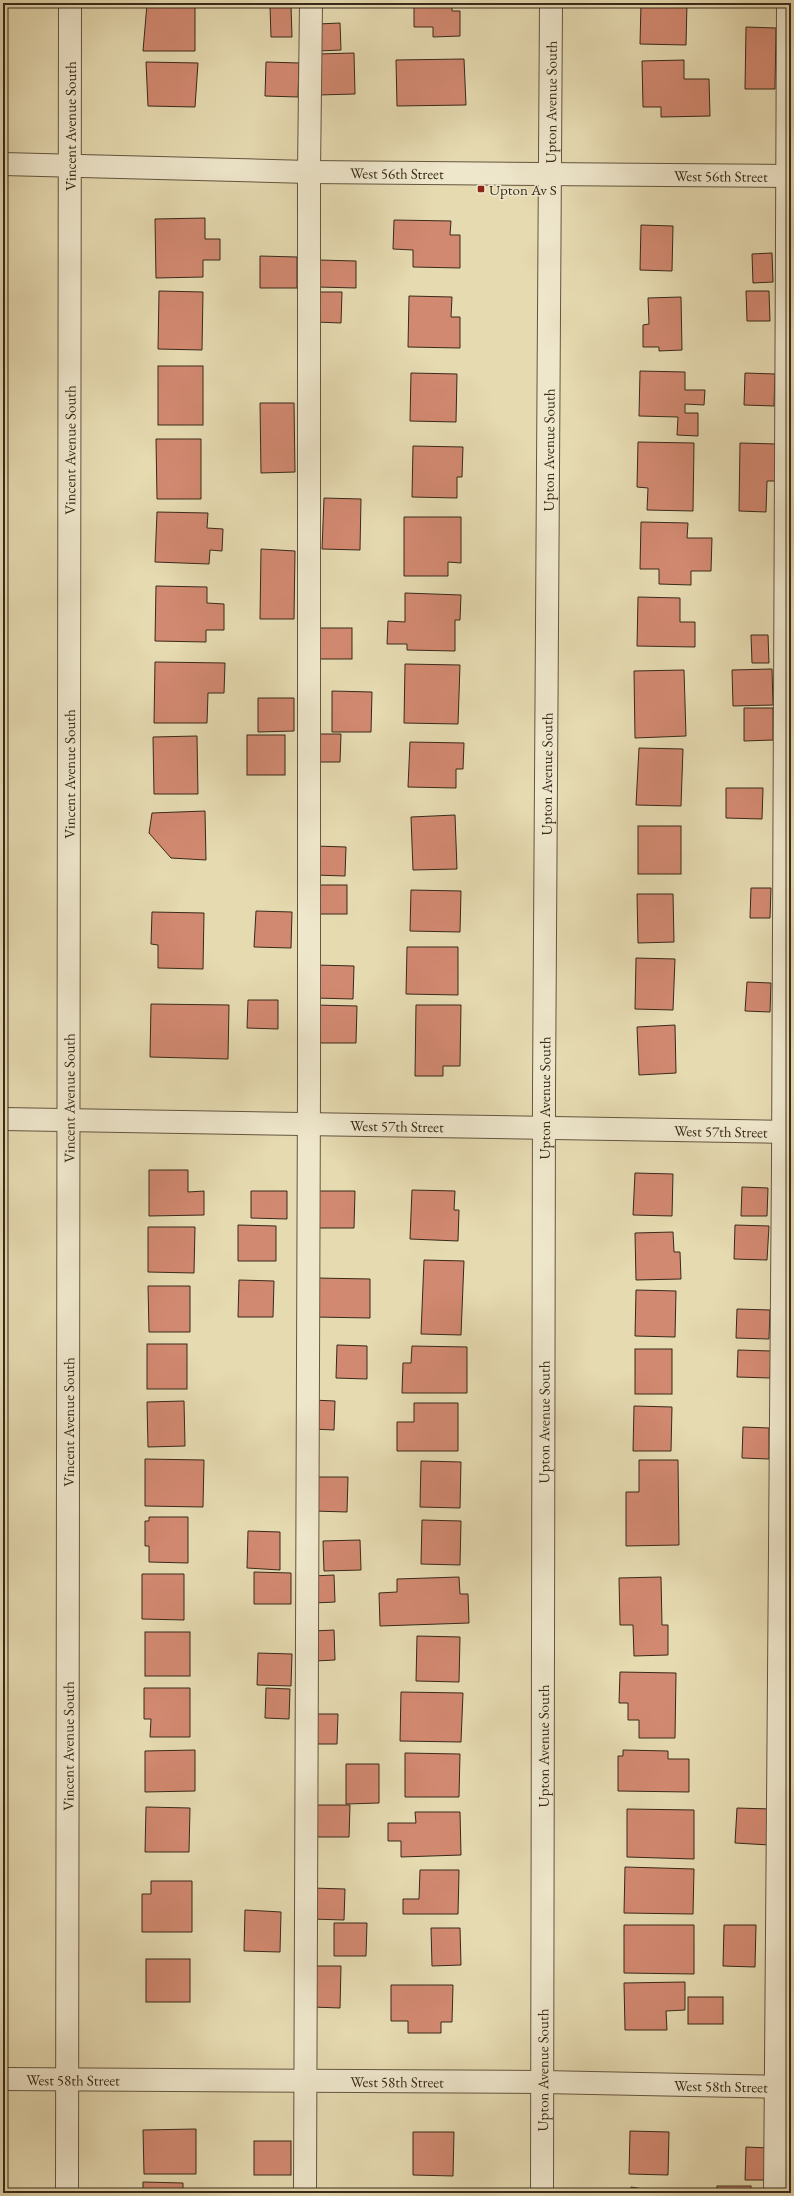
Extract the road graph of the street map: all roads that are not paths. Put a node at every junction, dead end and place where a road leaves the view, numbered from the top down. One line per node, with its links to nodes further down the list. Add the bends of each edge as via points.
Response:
1 (70, 3): 6 (street, Vincent Avenue South)
2 (311, 3): 7 (street)
3 (551, 3): 8 (street, Upton Avenue South)
4 (788, 3): 9 (street)
5 (3, 164): 6 (street, West 56th Street)
6 (70, 165): 7 (street, West 56th Street); 11 (street, Vincent Avenue South)
7 (309, 172): 8 (street, West 56th Street); 12 (street)
8 (551, 174): 9 (street, West 56th Street); 13 (street, Upton Avenue South)
9 (789, 176): 14 (street)
10 (3, 1119): 11 (street, West 57th Street)
11 (68, 1119): 12 (street, West 57th Street); 16 (street, Vincent Avenue South)
12 (308, 1124): 13 (street, West 57th Street); 17 (street)
13 (544, 1129): 14 (street, West 57th Street); 18 (street, Upton Avenue South)
14 (787, 1132): 19 (street)
15 (3, 2079): 16 (street, West 58th Street)
16 (68, 2080): 17 (street, West 58th Street); 20 (street, Vincent Avenue South)
17 (305, 2081): 18 (street, West 58th Street); 21 (street)
18 (542, 2082): 19 (street, West 58th Street); 22 (street, Upton Avenue South)
19 (783, 2087): 23 (street)
20 (68, 2193)
21 (305, 2193)
22 (542, 2193)
23 (775, 2193)

